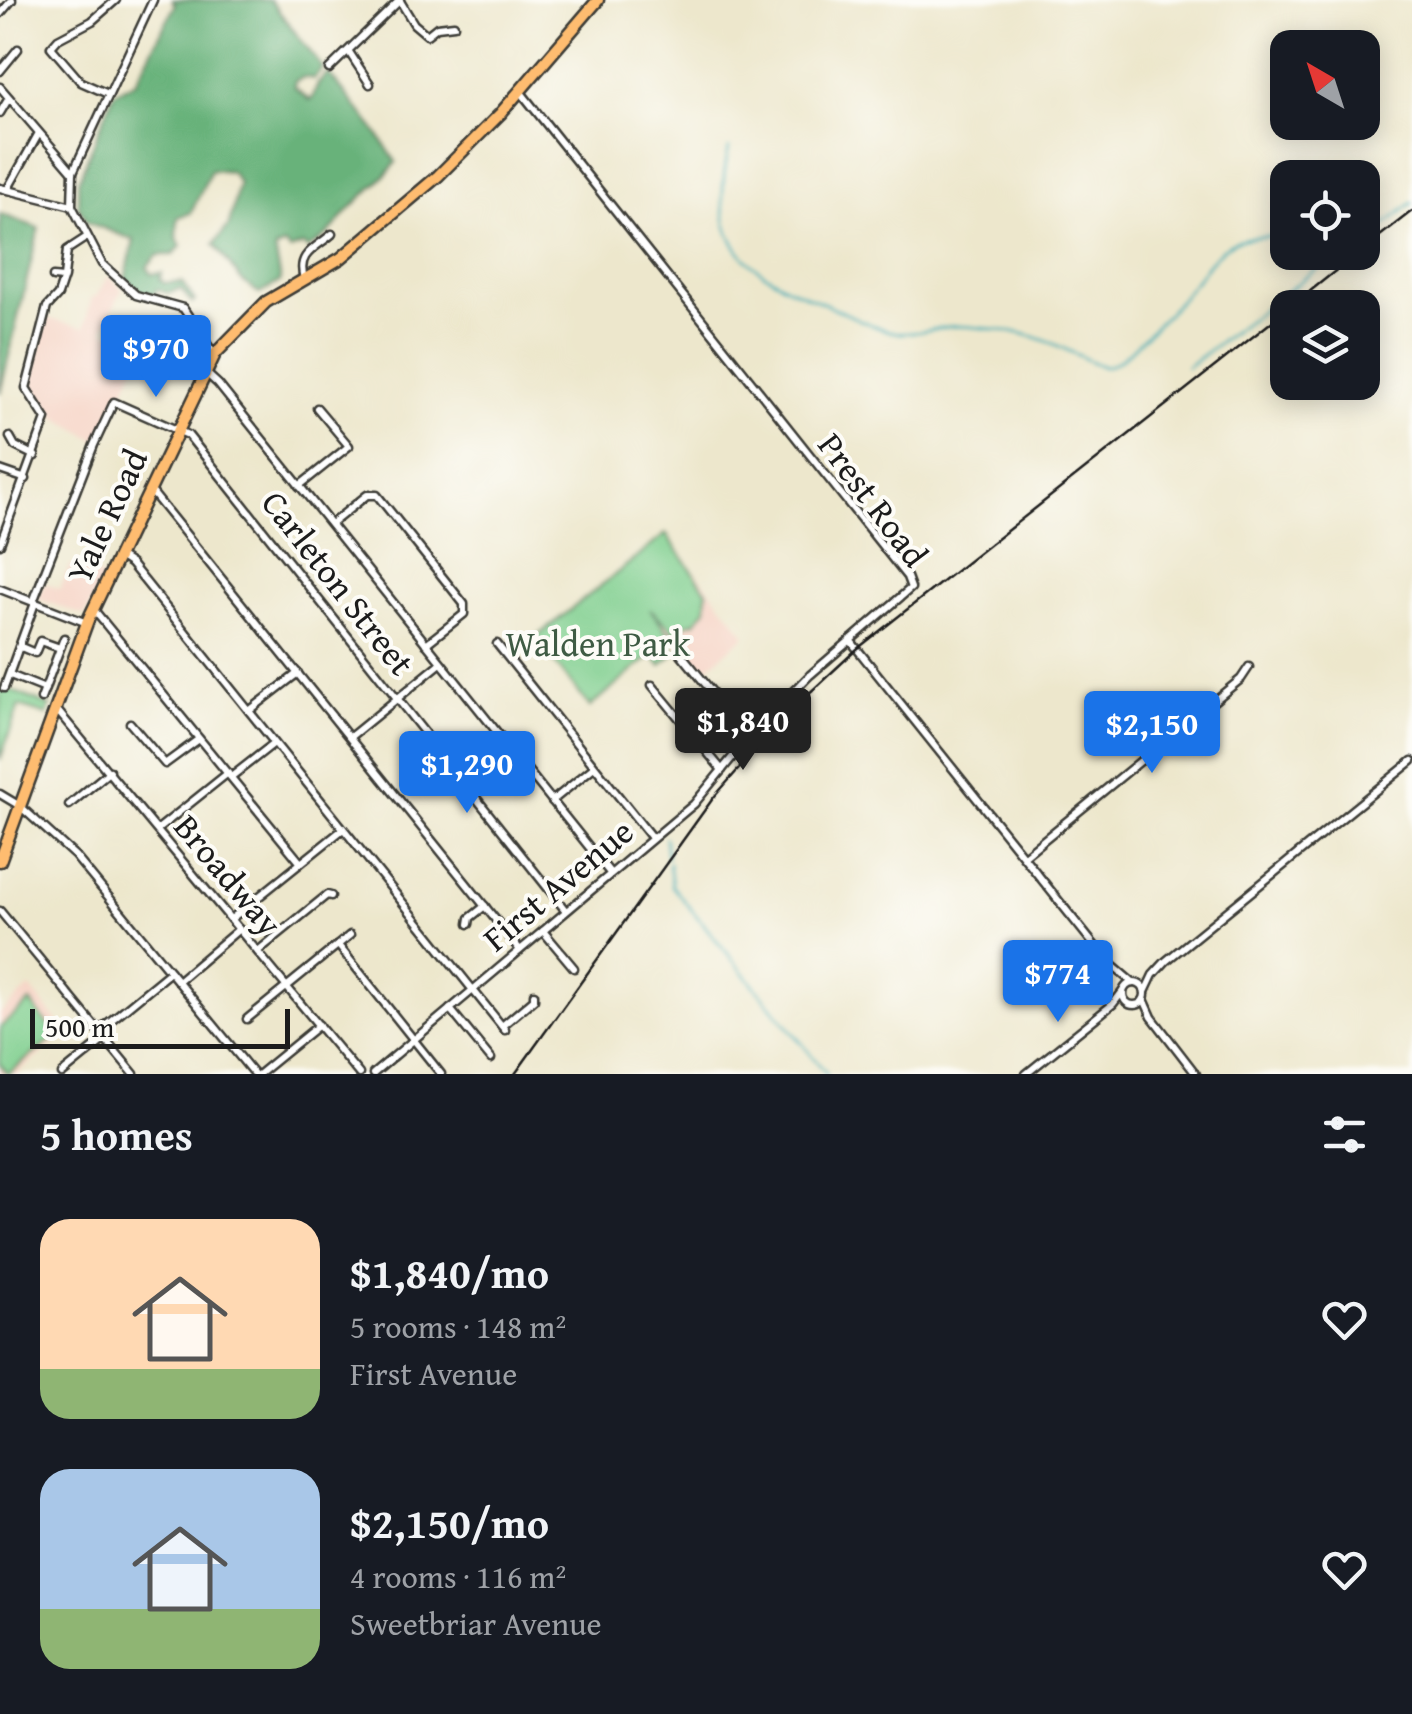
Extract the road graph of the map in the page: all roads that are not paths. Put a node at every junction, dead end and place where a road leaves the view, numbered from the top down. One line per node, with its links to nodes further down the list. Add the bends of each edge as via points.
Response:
1 (12, 0): 6 (street)
2 (116, 0): 15 (street, via 51,47 81,82)
3 (153, 0): 15 (street)
4 (400, 0): 7 (street, via 427,35); 9 (street)
5 (598, 0): 14 (main road, Yale Road)
6 (0, 14)
7 (454, 26)
8 (18, 49): 11 (street)
9 (348, 52): 10 (street); 12 (street)
10 (330, 69)
11 (0, 71)
12 (370, 84)
13 (0, 86): 16 (street)
14 (520, 91): 26 (main road, Yale Road, via 421,192 341,258); 45 (street, Prest Road, via 909,580 909,592)
15 (108, 94): 19 (street)
16 (9, 98): 17 (street); 18 (street)
17 (0, 113)
18 (39, 134): 19 (street); 20 (street)
19 (74, 172): 21 (street)
20 (4, 189): 21 (street)
21 (72, 206): 23 (street)
22 (332, 234): 26 (street, via 308,251)
23 (86, 237): 25 (street, via 66,250); 27 (street, via 102,264 136,295 183,308)
24 (53, 277): 25 (street)
25 (64, 278): 32 (street, via 47,307 26,387 46,418)
26 (304, 278): 27 (main road, Yale Road, via 266,302)
27 (215, 354): 28 (main road, Yale Road)
28 (205, 373): 30 (main road, Yale Road); 35 (street)
29 (317, 408): 35 (street, via 350,446)
30 (178, 430): 36 (main road, Yale Road); 41 (street, Carleton Street, via 114,402); 59 (street, Carleton Street, via 188,434)
31 (10, 437): 32 (street)
32 (35, 456): 34 (street)
33 (0, 470): 34 (street)
34 (26, 479): 38 (street)
35 (300, 486): 37 (street)
36 (150, 490): 39 (main road, Yale Road); 55 (street)
37 (331, 524): 46 (street); 46 (street, via 367,495 377,495 464,604 464,614)
38 (0, 544)
39 (119, 556): 42 (main road, Yale Road); 61 (street)
40 (0, 589): 41 (street)
41 (34, 602): 43 (street); 48 (street)
42 (93, 610): 43 (main road, Yale Road); 66 (street)
43 (87, 623): 62 (main road, Yale Road)
44 (64, 638): 49 (street)
45 (850, 640): 65 (street, First Avenue); 80 (street)
46 (426, 644): 51 (street)
47 (496, 644): 69 (street)
48 (21, 647): 49 (street, via 35,653 40,641); 54 (street)
49 (60, 648): 58 (street)
50 (681, 654): 65 (street)
51 (440, 662): 59 (street); 74 (street)
52 (0, 664): 54 (street)
53 (1249, 667): 80 (street)
54 (11, 672): 57 (street); 58 (street)
55 (298, 673): 61 (street); 64 (street)
56 (652, 684): 70 (street)
57 (4, 688)
58 (45, 689): 60 (street)
59 (397, 698): 64 (street); 87 (street, Carleton Street)
60 (41, 700)
61 (248, 712): 67 (street)
62 (58, 715): 71 (street, Broadway); 76 (main road, Yale Road)
63 (130, 723): 66 (street, via 164,764)
64 (350, 737): 85 (street)
65 (749, 737): 70 (street, First Avenue)
66 (199, 739): 72 (street)
67 (273, 744): 72 (street); 78 (street)
68 (1412, 761): 99 (street)
69 (594, 766): 74 (street); 79 (street)
70 (722, 770): 79 (street, First Avenue)
71 (110, 771): 75 (street); 77 (street, Broadway)
72 (229, 775): 77 (street); 82 (street)
73 (0, 794): 76 (street)
74 (552, 801): 83 (street)
75 (69, 805)
76 (20, 806): 81 (main road, Yale Road); 97 (street, via 75,856)
77 (158, 830): 88 (street, Broadway)
78 (342, 830): 82 (street); 103 (street)
79 (652, 838): 83 (street, First Avenue)
80 (1024, 856): 98 (street)
81 (0, 860)
82 (300, 862): 88 (street)
83 (610, 873): 87 (street, First Avenue)
84 (331, 896): 95 (street)
85 (484, 906): 89 (street); 94 (street)
86 (0, 911): 113 (street)
87 (566, 911): 91 (street, First Avenue)
88 (231, 919): 90 (street, Broadway)
89 (469, 924)
90 (239, 929): 95 (street, Broadway); 100 (street)
91 (543, 931): 94 (street, First Avenue); 96 (street)
92 (350, 935): 93 (street)
93 (338, 945): 102 (street); 115 (street)
94 (520, 950): 103 (street, First Avenue)
95 (258, 951): 102 (street, Broadway)
96 (574, 968)
97 (170, 972): 100 (street); 113 (street)
98 (1118, 972): 101 (street); 104 (street)
99 (1153, 975): 101 (street); 106 (street)
100 (178, 982): 119 (street)
101 (1135, 983): 104 (street); 106 (street)
102 (287, 986): 111 (street); 112 (street, Broadway)
103 (472, 990): 105 (street, via 503,1028); 109 (street, First Avenue)
104 (1124, 990): 107 (street); 108 (street)
105 (534, 994)
106 (1145, 995): 108 (street); 110 (street)
107 (1112, 1004): 108 (street); 123 (street)
108 (1132, 1004): 110 (street)
109 (450, 1009): 115 (street, First Avenue); 116 (street)
110 (1152, 1017): 124 (street)
111 (246, 1019)
112 (319, 1025): 119 (street); 120 (street, Broadway)
113 (98, 1031): 114 (street)
114 (105, 1039): 117 (street); 118 (street)
115 (414, 1040): 121 (street, First Avenue); 122 (street)
116 (490, 1059)
117 (62, 1074)
118 (134, 1074)
119 (256, 1074)
120 (359, 1074)
121 (373, 1074)
122 (441, 1074)
123 (1026, 1074)
124 (1196, 1074)

